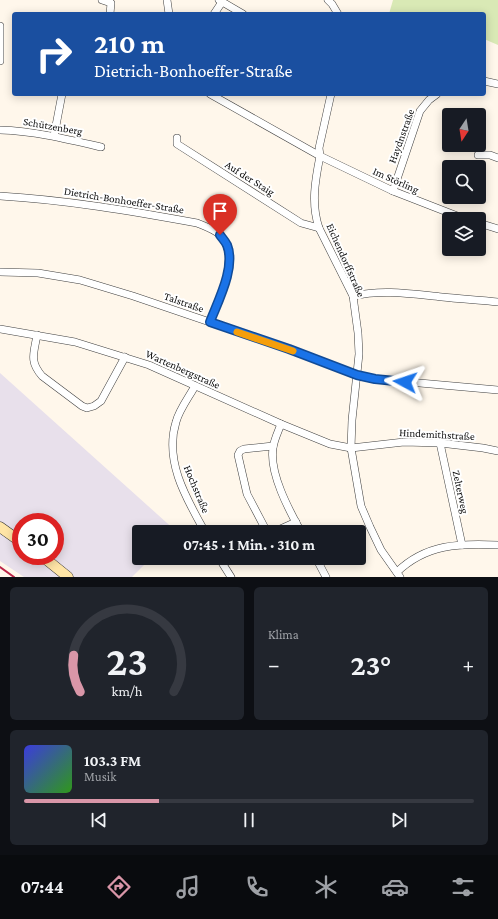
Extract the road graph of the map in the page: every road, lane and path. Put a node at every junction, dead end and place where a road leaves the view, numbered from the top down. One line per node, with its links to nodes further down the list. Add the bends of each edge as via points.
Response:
1 (102, 0): 5 (street, via 111,3)
2 (167, 0): 6 (street)
3 (328, 0): 9 (street)
4 (220, 1): 7 (street); 8 (street)
5 (110, 12)
6 (169, 12)
7 (215, 12)
8 (239, 12)
9 (337, 12)
10 (0, 26): 11 (street)
11 (0, 61)
12 (486, 81): 13 (street)
13 (498, 84)
14 (62, 96): 19 (street)
15 (214, 96): 23 (street, Im Störling)
16 (331, 96): 23 (street, Eichendorffstraße, via 319,148)
17 (434, 96): 25 (street, Haydnstraße, via 420,111)
18 (0, 130): 19 (street, Schützenberg)
19 (54, 136): 21 (street, Schützenberg)
20 (177, 138): 29 (street, Auf der Staig, via 177,144 210,166 301,223)
21 (101, 147)
22 (478, 155): 24 (street)
23 (320, 156): 25 (street, Im Störling); 29 (street, Eichendorffstraße, via 314,200)
24 (498, 158)
25 (393, 192): 27 (street, Im Störling)
26 (0, 196): 34 (street, Dietrich-Bonhoeffer-Straße, via 102,206 197,223 209,228 220,235 227,244 229,256 225,283)
27 (444, 212)
28 (486, 226): 30 (street)
29 (319, 228): 32 (street, Eichendorffstraße)
30 (498, 229)
31 (0, 272): 34 (street, Talstraße, via 38,273 80,280)
32 (353, 296): 33 (street, via 403,292); 38 (street, Eichendorffstraße, via 358,333)
33 (498, 302)
34 (210, 322): 38 (street, Talstraße)
35 (0, 329): 36 (street, Wartenbergstraße)
36 (37, 335): 37 (street, Wartenbergstraße, via 75,342); 37 (street, via 33,358 38,371 87,408 100,401)
37 (125, 357): 39 (street, Wartenbergstraße)
38 (357, 375): 40 (street, Talstraße, via 375,379); 44 (street, Eichendorffstraße)
39 (195, 386): 41 (street, Wartenbergstraße); 47 (street, Hochstraße, via 176,420 171,444 179,481)
40 (498, 390)
41 (281, 424): 43 (street); 44 (street, Wartenbergstraße, via 330,444)
42 (440, 443): 44 (street, Hindemithstraße, via 404,442); 45 (street, Hindemithstraße); 53 (street, Zelterweg)
43 (273, 446): 46 (street, via 272,459 277,478); 48 (street, via 244,449 238,455 247,494)
44 (351, 448): 58 (street, Eichendorffstraße, via 361,506 381,550)
45 (498, 451)
46 (296, 522): 49 (street); 50 (street)
47 (201, 525)
48 (263, 525)
49 (289, 525)
50 (298, 525)
51 (0, 527): 52 (main road)
52 (12, 536)
53 (462, 545): 54 (street); 58 (street, via 432,549 412,559)
54 (498, 545)
55 (53, 565): 59 (main road)
56 (223, 565): 60 (street)
57 (320, 565): 61 (street)
58 (399, 574)
59 (68, 577)
60 (231, 577)
61 (326, 577)

